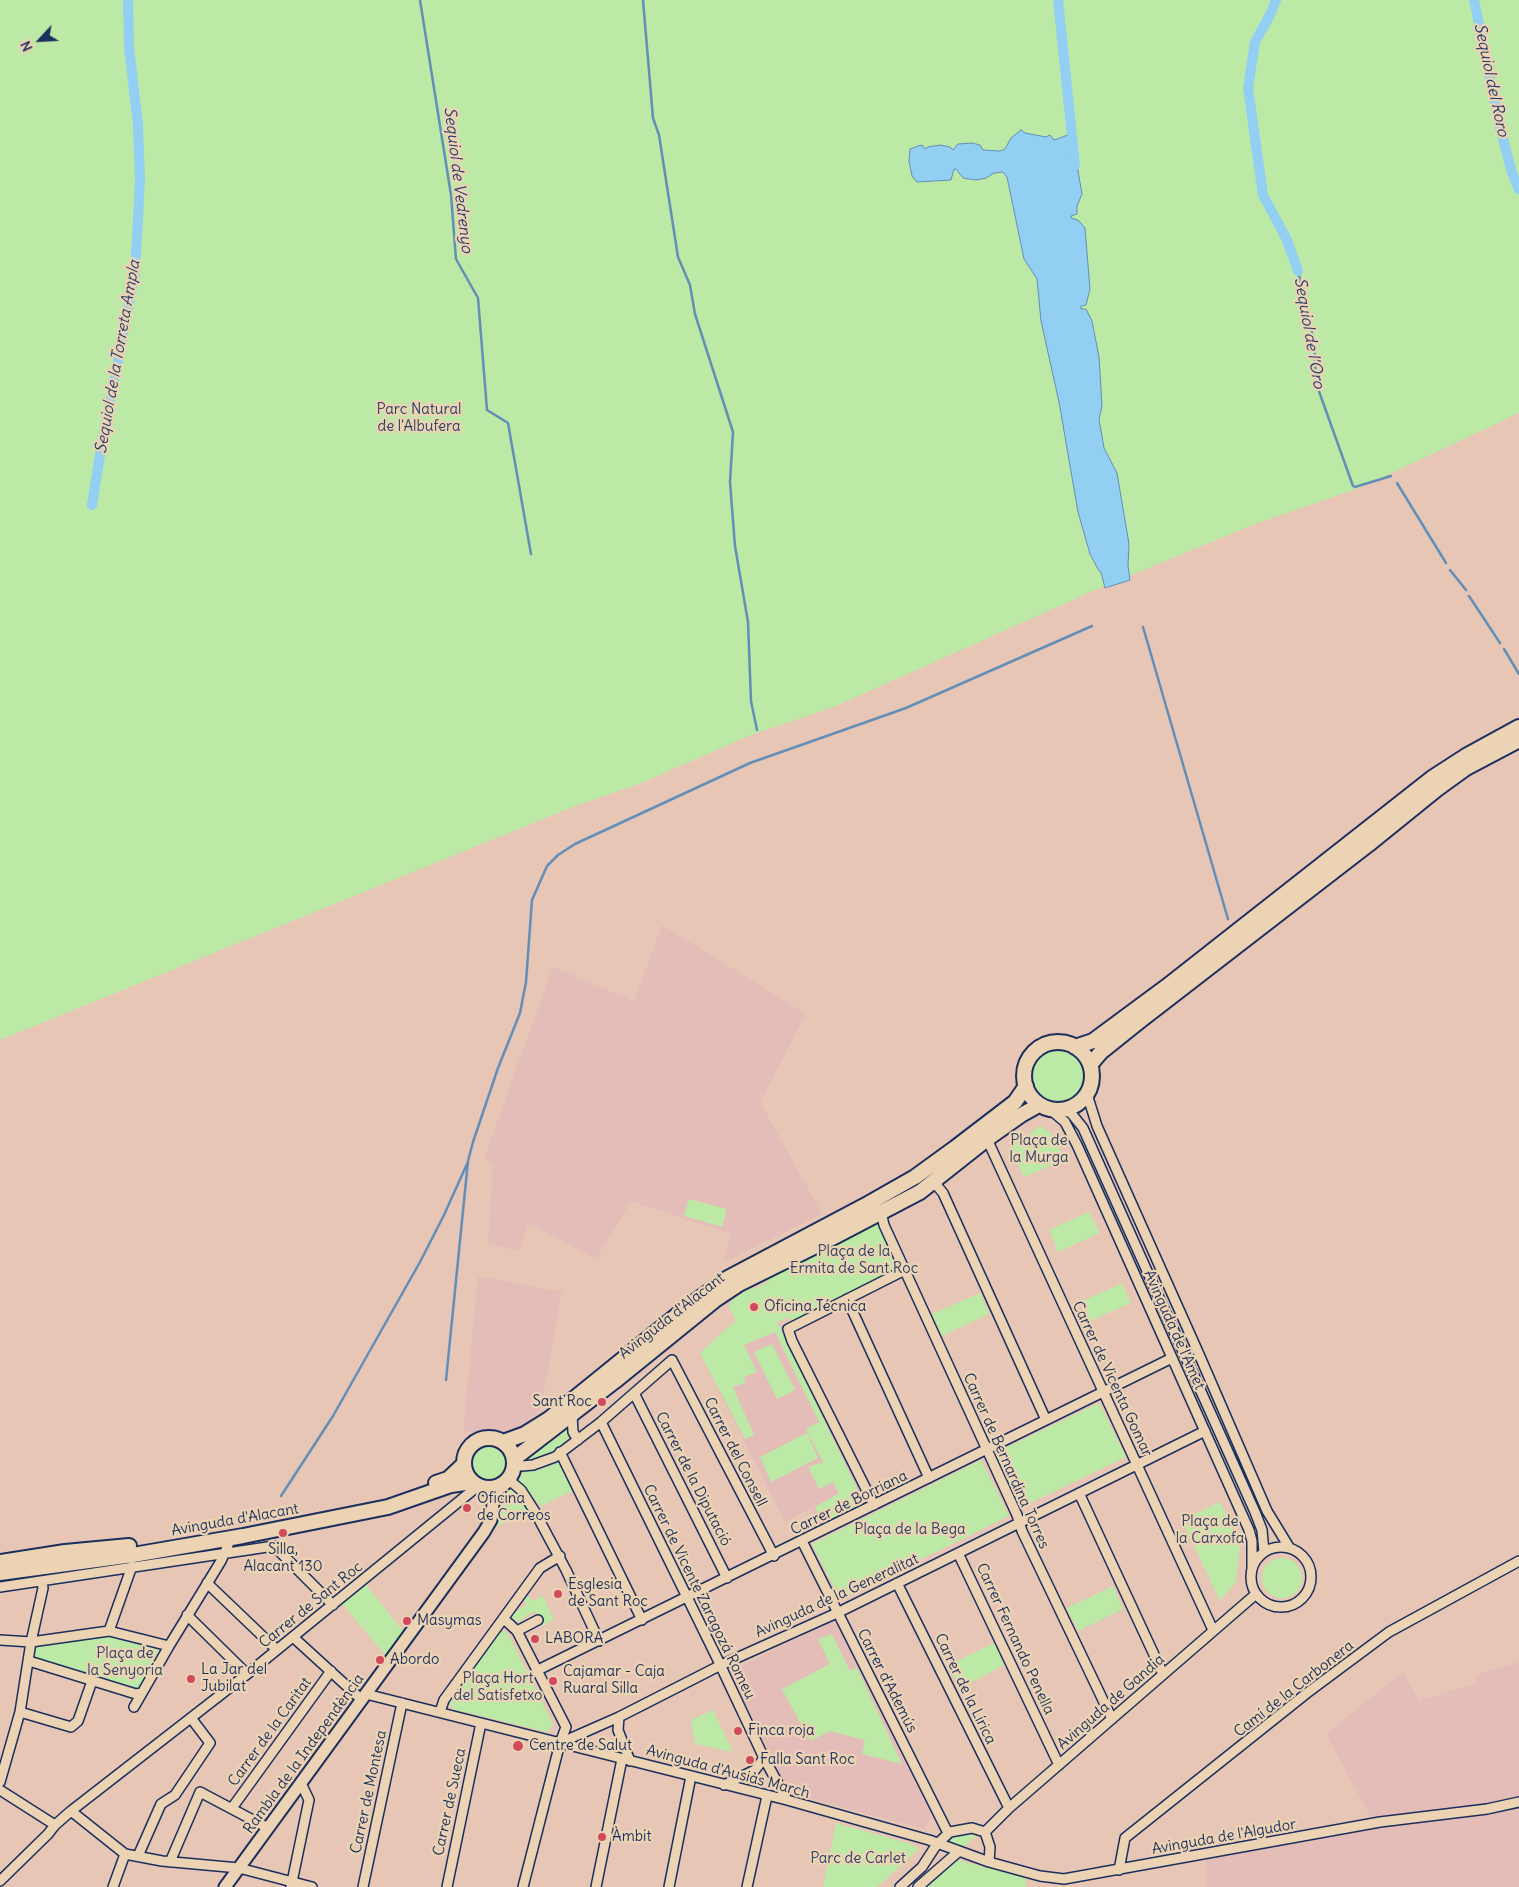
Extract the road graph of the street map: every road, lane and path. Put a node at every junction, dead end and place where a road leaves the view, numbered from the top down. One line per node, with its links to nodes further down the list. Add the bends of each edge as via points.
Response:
1 (1519, 726): 3 (main road, via 1432,778 1166,987 1093,1041)
2 (1519, 740): 4 (main road, via 1466,768 1437,789 1141,1020)
3 (1075, 1047): 4 (main road); 5 (main road, via 1054,1043 1038,1050 1027,1063 1024,1074)
4 (1090, 1065): 6 (main road, via 1092,1077)
5 (1026, 1086): 7 (main road, via 1031,1097); 21 (main road, Avinguda d'Alacant, via 1015,1102 915,1177 728,1278 549,1419)
6 (1088, 1094): 7 (main road, via 1074,1107); 35 (street, Avinguda de l'Amet, via 1097,1126 1267,1511)
7 (1051, 1108): 8 (main road, Avinguda d'Alacant, via 1021,1115); 13 (street, Avinguda de l'Amet, via 1072,1132); 37 (street, Avinguda de l'Amet, via 1071,1113 1083,1128 1258,1518)
8 (987, 1140): 9 (main road, Avinguda d'Alacant); 14 (street, Carrer de Vicenta Gomar)
9 (934, 1181): 10 (main road, Avinguda d'Alacant); 17 (street, via 943,1193)
10 (881, 1212): 11 (street, Carrer de Bernardina Torres); 16 (main road, Avinguda d'Alacant, via 739,1284)
11 (905, 1270): 12 (street); 22 (street, Carrer de Bernardina Torres)
12 (847, 1299): 27 (street); 31 (street, via 788,1328 788,1332)
13 (1172, 1358): 14 (street, Carrer de Borriana); 19 (street, Avinguda de l'Amet)
14 (1103, 1392): 17 (street, Carrer de Borriana); 26 (street, Carrer de Vicenta Gomar)
15 (634, 1393): 18 (street); 40 (street, Carrer del Consell, via 672,1360); 46 (street, Carrer de la Diputació)
16 (572, 1415): 20 (street, via 573,1432); 24 (main road, Avinguda d'Alacant)
17 (1046, 1420): 22 (street, Carrer de Borriana)
18 (601, 1422): 20 (street); 52 (street, Carrer de Vicente Zaragozá Romeu)
19 (1205, 1431): 26 (street, Avinguda de la Generalitat); 44 (street, Avinguda de l'Amet, via 1249,1530)
20 (578, 1440): 23 (street)
21 (504, 1442): 24 (main road); 25 (main road, via 480,1439 468,1449)
22 (986, 1450): 27 (street, Carrer de Borriana); 32 (street, Carrer de Bernardina Torres)
23 (560, 1452): 24 (street, via 533,1465 522,1466); 58 (street)
24 (515, 1461): 28 (main road, via 514,1469)
25 (464, 1464): 29 (main road, via 468,1477); 42 (main road, Avinguda d'Alacant, via 448,1479 415,1492 371,1503 252,1527)
26 (1136, 1465): 30 (street, Avinguda de la Generalitat); 60 (street, Carrer de Vicenta Gomar)
27 (929, 1478): 31 (street, Carrer de Borriana)
28 (504, 1483): 29 (main road, via 492,1488); 39 (street, via 521,1490); 76 (street, Rambla de la Independència, via 484,1532)
29 (475, 1484): 33 (main road, Avinguda d'Alacant, via 451,1485 388,1507); 53 (street, Carrer de Sant Roc)
30 (1079, 1493): 32 (street, Avinguda de la Generalitat); 73 (street)
31 (874, 1505): 34 (street, Carrer de Borriana)
32 (1019, 1523): 36 (street, Avinguda de la Generalitat); 83 (street, Carrer de Bernardina Torres)
33 (230, 1538): 38 (street); 45 (main road, Avinguda d'Alacant, via 133,1555)
34 (802, 1542): 40 (street, Carrer de Borriana); 54 (street, Carrer d'Ademús)
35 (1289, 1547): 37 (street); 51 (street, via 1300,1553 1310,1569 1309,1588 1304,1596 1288,1606 1278,1607)
36 (958, 1552): 49 (street, Avinguda de la Generalitat); 88 (street, Carrer Fernando Penella)
37 (1264, 1552): 44 (street)
38 (223, 1554): 43 (street, Avinguda d'Alacant); 48 (street); 53 (street, Avinguda d'Alacant, via 274,1546)
39 (560, 1556): 56 (street, via 540,1568); 64 (street)
40 (774, 1556): 46 (street, Carrer de Borriana)
41 (1519, 1561): 111 (street, Camí de la Carbonera, via 1389,1632 1307,1693 1125,1838)
42 (0, 1562)
43 (132, 1566): 47 (street, Avinguda d'Alacant); 59 (street)
44 (1252, 1569): 51 (street)
45 (0, 1572)
46 (727, 1578): 52 (street, Carrer de Borriana)
47 (42, 1582): 50 (street, Avinguda d'Alacant); 65 (street)
48 (207, 1583): 55 (street); 67 (street)
49 (897, 1583): 54 (street, Avinguda de la Generalitat); 98 (street, Carrer de la Lírica)
50 (0, 1587)
51 (1256, 1594): 60 (street, Avinguda de Gandia)
52 (687, 1598): 58 (street, Carrer de Borriana); 69 (street, Carrer de Vicente Zaragozá Romeu)
53 (333, 1605): 62 (street, Carrer de Sant Roc)
54 (837, 1612): 69 (street, Avinguda de la Generalitat); 103 (street, Carrer d'Ademús)
55 (187, 1616): 66 (street); 72 (street)
56 (504, 1619): 61 (street); 80 (street, via 444,1700)
57 (538, 1620): 61 (street)
58 (642, 1620): 64 (street, Carrer de Borriana)
59 (109, 1630): 65 (street); 66 (street)
60 (1213, 1630): 73 (street, Avinguda de Gandia)
61 (516, 1631): 70 (street)
62 (293, 1637): 67 (street, Carrer de Sant Roc); 71 (street)
63 (0, 1640): 65 (street)
64 (598, 1641): 70 (street, Carrer de Borriana)
65 (31, 1642): 68 (street)
66 (169, 1646): 75 (street)
67 (277, 1650): 72 (street, Carrer de Sant Roc)
68 (29, 1661): 74 (street); 79 (street)
69 (721, 1665): 81 (street, Avinguda de la Generalitat); 86 (street, Carrer de Vicente Zaragozá Romeu)
70 (538, 1670): 85 (street, via 566,1727)
71 (330, 1672): 76 (street); 97 (street, Carrer de la Caritat)
72 (247, 1674): 82 (street, Carrer de Sant Roc)
73 (1163, 1674): 83 (street, Avinguda de Gandia)
74 (92, 1681): 75 (street); 79 (street, via 78,1721 72,1727)
75 (142, 1693): 78 (street)
76 (364, 1697): 77 (street, Avinguda d'Ausiàs March); 91 (street, Rambla de la Independència)
77 (402, 1703): 80 (street, Avinguda d'Ausiàs March); 117 (street, Carrer de Montesa)
78 (134, 1707)
79 (20, 1712): 90 (street)
80 (440, 1712): 84 (street, Avinguda d'Ausiàs March)
81 (619, 1717): 85 (street, Avinguda de la Generalitat); 87 (street, via 618,1730)
82 (191, 1718): 99 (street, Carrer de Sant Roc); 107 (street, via 210,1742 175,1795 161,1804)
83 (1112, 1719): 88 (street, Avinguda de Gandia)
84 (481, 1723): 85 (street, Avinguda d'Ausiàs March); 118 (street, Carrer de Sueca)
85 (560, 1743): 87 (street, Avinguda d'Ausiàs March); 119 (street)
86 (764, 1758): 92 (street, via 755,1770); 95 (street, Carrer de Vicente Zaragozá Romeu)
87 (626, 1760): 89 (street, Avinguda d'Ausiàs March); 120 (street)
88 (1059, 1765): 98 (street, Avinguda de Gandia)
89 (691, 1776): 92 (street, Avinguda d'Ausiàs March); 121 (street)
90 (0, 1782)
91 (301, 1783): 101 (street, Rambla de la Independència); 113 (street, via 309,1800)
92 (724, 1785): 94 (street, Avinguda d'Ausiàs March)
93 (0, 1790): 100 (street)
94 (767, 1796): 95 (street, Avinguda d'Ausiàs March); 122 (street)
95 (787, 1800): 104 (street, Avinguda d'Ausiàs March)
96 (1519, 1802): 111 (street, Avinguda de l'Algudor, via 1380,1822)
97 (232, 1808): 101 (street, Carrer de la Caritat); 108 (street, Carrer de la Caritat, via 200,1792)
98 (1010, 1808): 102 (street, Avinguda de Gandia)
99 (71, 1811): 100 (street, Carrer de Sant Roc); 106 (street)
100 (54, 1825): 112 (street, Carrer de Sant Roc)
101 (268, 1828): 110 (street, Rambla de la Independència)
102 (985, 1832): 103 (street, via 972,1828); 109 (street, via 990,1847)
103 (948, 1833): 104 (street)
104 (937, 1844): 105 (street, Avinguda de l'Algudor); 123 (street, via 922,1867)
105 (958, 1852): 109 (street, Avinguda de l'Algudor); 124 (street)
106 (125, 1854): 107 (street); 114 (street)
107 (138, 1856): 108 (street)
108 (170, 1862): 110 (street)
109 (989, 1862): 111 (street, Avinguda de l'Algudor, via 1064,1879)
110 (239, 1868): 113 (street); 115 (street, Rambla de la Independència)
111 (1119, 1870)
112 (0, 1881)
113 (292, 1884): 116 (street)
114 (113, 1887)
115 (225, 1887)
116 (312, 1887)
117 (363, 1887)
118 (447, 1887)
119 (523, 1887)
120 (596, 1887)
121 (669, 1887)
122 (747, 1887)
123 (900, 1887)
124 (918, 1887)

